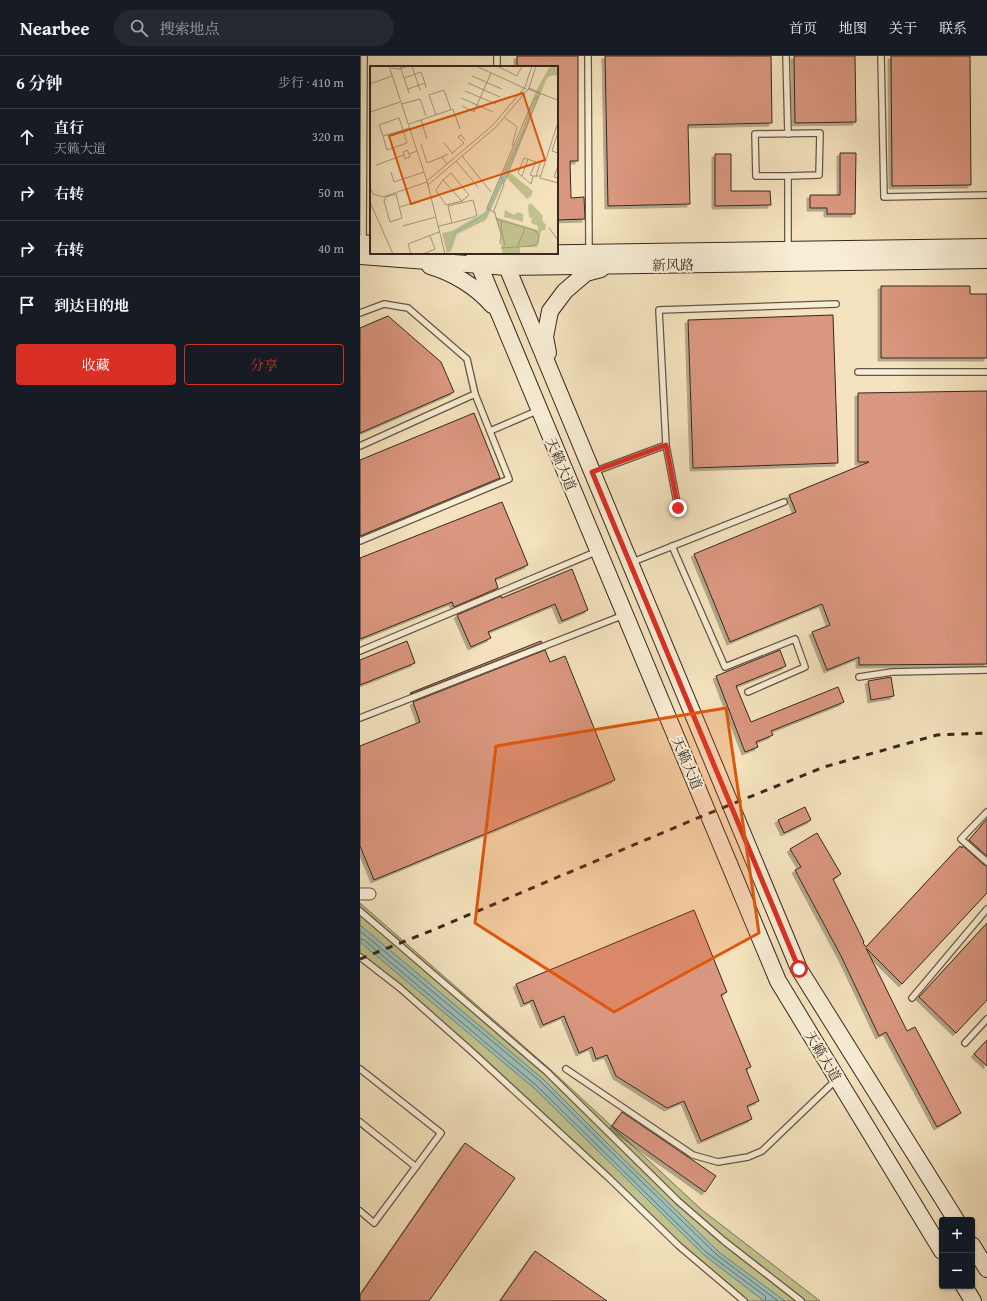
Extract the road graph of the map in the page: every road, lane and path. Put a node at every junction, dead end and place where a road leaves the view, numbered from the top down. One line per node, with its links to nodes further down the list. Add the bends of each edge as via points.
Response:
1 (364, 56): 8 (lane)
2 (588, 56): 11 (lane)
3 (786, 56): 5 (lane)
4 (881, 56): 7 (lane, via 884,197)
5 (788, 134): 6 (lane, via 820,133 819,175); 6 (lane, via 755,134 756,176)
6 (788, 176): 10 (lane)
7 (987, 195)
8 (364, 247)
9 (987, 247): 10 (main road, 新风路)
10 (788, 250): 11 (main road, 新风路)
11 (589, 253): 13 (main road, 新风路)
12 (387, 254): 14 (main road, 新风路)
13 (498, 256): 15 (main road, 新风路); 17 (main road, 新风路); 23 (main road, 天籁大道)
14 (403, 259): 15 (main road, 新风路); 19 (main road, via 441,269 484,295)
15 (476, 259): 19 (main road, 天籁大道)
16 (987, 260): 17 (main road, 新风路)
17 (614, 266): 23 (main road, via 586,273 565,291 550,311 545,337)
18 (836, 304): 27 (lane, via 659,310)
19 (497, 310): 25 (main road, 天籁大道)
20 (360, 313): 24 (lane, via 384,304 408,308 466,359)
21 (858, 372): 22 (lane)
22 (987, 372)
23 (552, 374): 29 (main road, 天籁大道)
24 (475, 394): 26 (lane); 28 (lane)
25 (539, 410): 26 (lane); 34 (main road, 天籁大道)
26 (490, 431): 32 (lane, via 509,479)
27 (666, 445): 29 (lane); 31 (lane)
28 (360, 446)
29 (592, 472): 35 (main road, 天籁大道)
30 (784, 502): 33 (lane)
31 (678, 508)
32 (360, 542)
33 (672, 546): 35 (lane); 40 (lane, via 725,667 795,639 805,667)
34 (598, 551): 36 (main road, 天籁大道); 37 (lane)
35 (630, 563): 56 (main road, 天籁大道, via 799,969)
36 (625, 615): 41 (lane); 52 (main road, 天籁大道, via 778,981)
37 (360, 651)
38 (987, 670): 39 (lane, via 892,672)
39 (859, 678)
40 (748, 692)
41 (360, 718)
42 (987, 812): 43 (lane, via 961,839)
43 (987, 862)
44 (987, 910): 47 (lane)
45 (360, 911): 62 (lane, via 530,1056 678,1201 724,1241)
46 (360, 957): 61 (lane, via 400,988 469,1049 679,1246)
47 (912, 998)
48 (987, 1019): 49 (lane)
49 (966, 1043)
50 (360, 1069): 54 (lane, via 441,1133)
51 (566, 1069): 52 (lane, via 693,1155 718,1162 748,1157 762,1151)
52 (837, 1079): 57 (main road, 天籁大道)
53 (360, 1122): 54 (lane)
54 (416, 1166): 55 (lane, via 374,1223)
55 (360, 1211)
56 (954, 1217)
57 (939, 1246)
58 (975, 1250): 59 (main road)
59 (987, 1269)
60 (966, 1289): 63 (main road)
61 (744, 1301)
62 (801, 1301)
63 (973, 1301)

